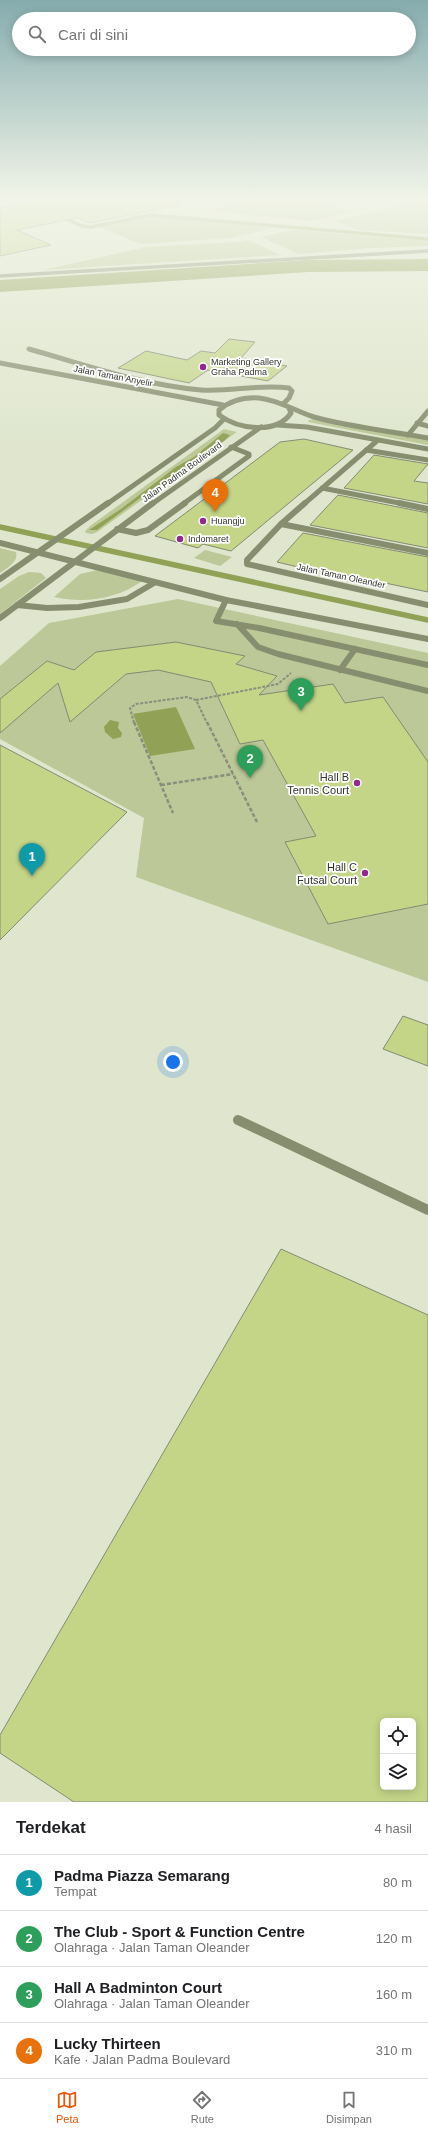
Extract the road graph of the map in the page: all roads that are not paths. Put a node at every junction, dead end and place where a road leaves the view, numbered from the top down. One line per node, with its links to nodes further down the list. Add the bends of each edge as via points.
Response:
1 (29, 349): 3 (street, via 127,376)
2 (0, 363): 4 (street, Jalan Taman Anyelir)
3 (202, 390): 4 (street); 5 (street, via 256,386 289,388 292,394)
4 (189, 399): 6 (street, Jalan Taman Anyelir)
5 (283, 404): 6 (street, via 252,398); 7 (street)
6 (223, 405): 9 (street, via 219,415)
7 (289, 408): 11 (street, via 292,412 290,417); 14 (street, via 315,417)
8 (428, 411): 10 (street)
9 (223, 420): 13 (street, via 239,426); 26 (street, Jalan Padma Boulevard)
10 (417, 424): 12 (street); 14 (street)
11 (274, 425): 13 (street); 16 (street)
12 (428, 426)
13 (261, 427): 17 (street, Jalan Padma Boulevard)
14 (408, 435): 15 (street)
15 (428, 438)
16 (378, 440): 18 (street); 19 (street)
17 (231, 447): 24 (street, Jalan Padma Boulevard); 24 (street, via 249,456 148,530 136,533)
18 (428, 449)
19 (366, 450): 20 (street); 21 (street)
20 (428, 460)
21 (322, 488): 22 (street); 23 (street)
22 (428, 509)
23 (281, 524): 27 (street); 32 (street, Jalan Taman Oleander, via 247,560 251,566)
24 (115, 531): 28 (street, Jalan Padma Boulevard)
25 (0, 544): 26 (street)
26 (38, 552): 28 (street); 29 (street)
27 (428, 553)
28 (75, 561): 30 (street); 33 (street)
29 (0, 579)
30 (154, 583): 31 (street); 33 (street, via 127,599 79,607 47,608)
31 (226, 600): 35 (street, via 216,621); 36 (street)
32 (428, 604)
33 (17, 605): 34 (street)
34 (0, 618)
35 (237, 624): 37 (street); 39 (street, via 258,647)
36 (428, 639)
37 (355, 649): 38 (street); 39 (street)
38 (428, 665)
39 (340, 670): 40 (street)
40 (428, 691)
41 (238, 1120): 42 (street)
42 (428, 1210)

